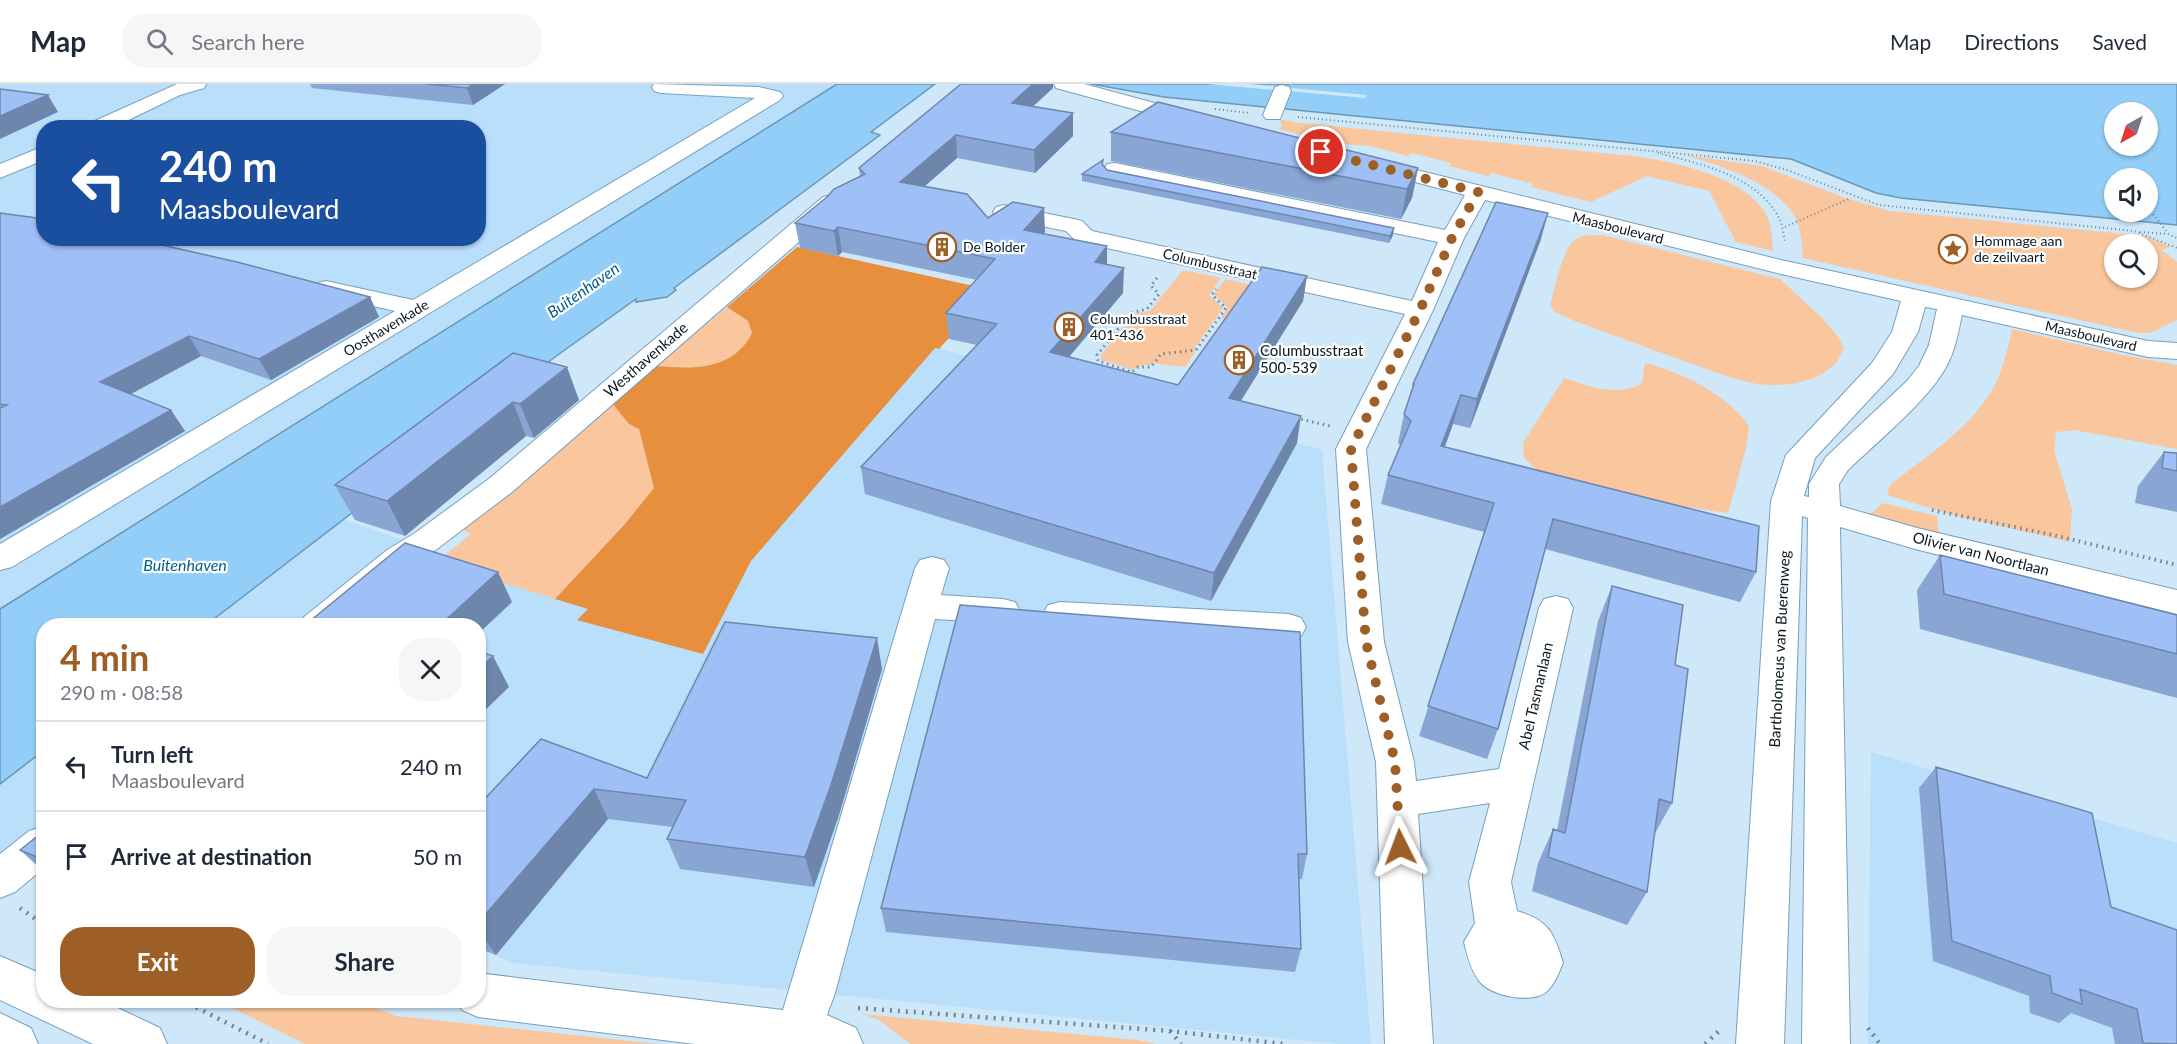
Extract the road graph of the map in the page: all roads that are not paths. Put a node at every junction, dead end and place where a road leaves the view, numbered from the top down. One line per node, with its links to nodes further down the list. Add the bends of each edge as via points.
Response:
1 (197, 84): 7 (street)
2 (1063, 84): 6 (street)
3 (661, 87): 19 (street, Oosthavenkade, via 773,96)
4 (1282, 91): 5 (street)
5 (1273, 115)
6 (1209, 116)
7 (112, 120)
8 (36, 156): 11 (street)
9 (1354, 161): 13 (street, Maasboulevard)
10 (1115, 169): 15 (street)
11 (0, 172)
12 (851, 185): 29 (street, Westhavenkade, via 501,484 399,558)
13 (1478, 192): 15 (street); 17 (street, Maasboulevard)
14 (1004, 212): 20 (street, Columbusstraat, via 1074,226 1084,236)
15 (1452, 238): 20 (street)
16 (303, 283): 19 (street)
17 (1915, 296): 18 (street, Maasboulevard); 22 (street, Bartholomeus van Buerenweg, via 1905,332 1883,368 1801,455)
18 (1951, 304): 21 (street, Maasboulevard, via 2148,349); 23 (street, via 1942,345 1932,368 1837,464 1824,484)
19 (417, 309): 24 (street, Oosthavenkade)
20 (1420, 310): 32 (street, via 1351,449 1366,642 1395,762)
21 (2177, 351)
22 (1787, 501): 23 (street, Olivier van Noortlaan); 45 (street, Bartholomeus van Buerenweg)
23 (1824, 513): 26 (street, Olivier van Noortlaan); 46 (street)
24 (0, 559)
25 (932, 568): 27 (street)
26 (2177, 602)
27 (922, 606): 30 (street); 41 (street, via 812,993)
28 (1556, 608): 31 (street, Abel Tasmanlaan)
29 (326, 618)
30 (1289, 627)
31 (1515, 783): 32 (street); 35 (street, Abel Tasmanlaan, via 1490,882)
32 (1398, 800): 44 (street)
33 (36, 850): 34 (street)
34 (0, 879)
35 (1498, 929)
36 (0, 977): 37 (street)
37 (36, 994)
38 (486, 996): 41 (street)
39 (67, 1008): 43 (street)
40 (0, 1036): 42 (street)
41 (822, 1039)
42 (14, 1044)
43 (143, 1044)
44 (1409, 1044)
45 (1760, 1044)
46 (1826, 1044)

